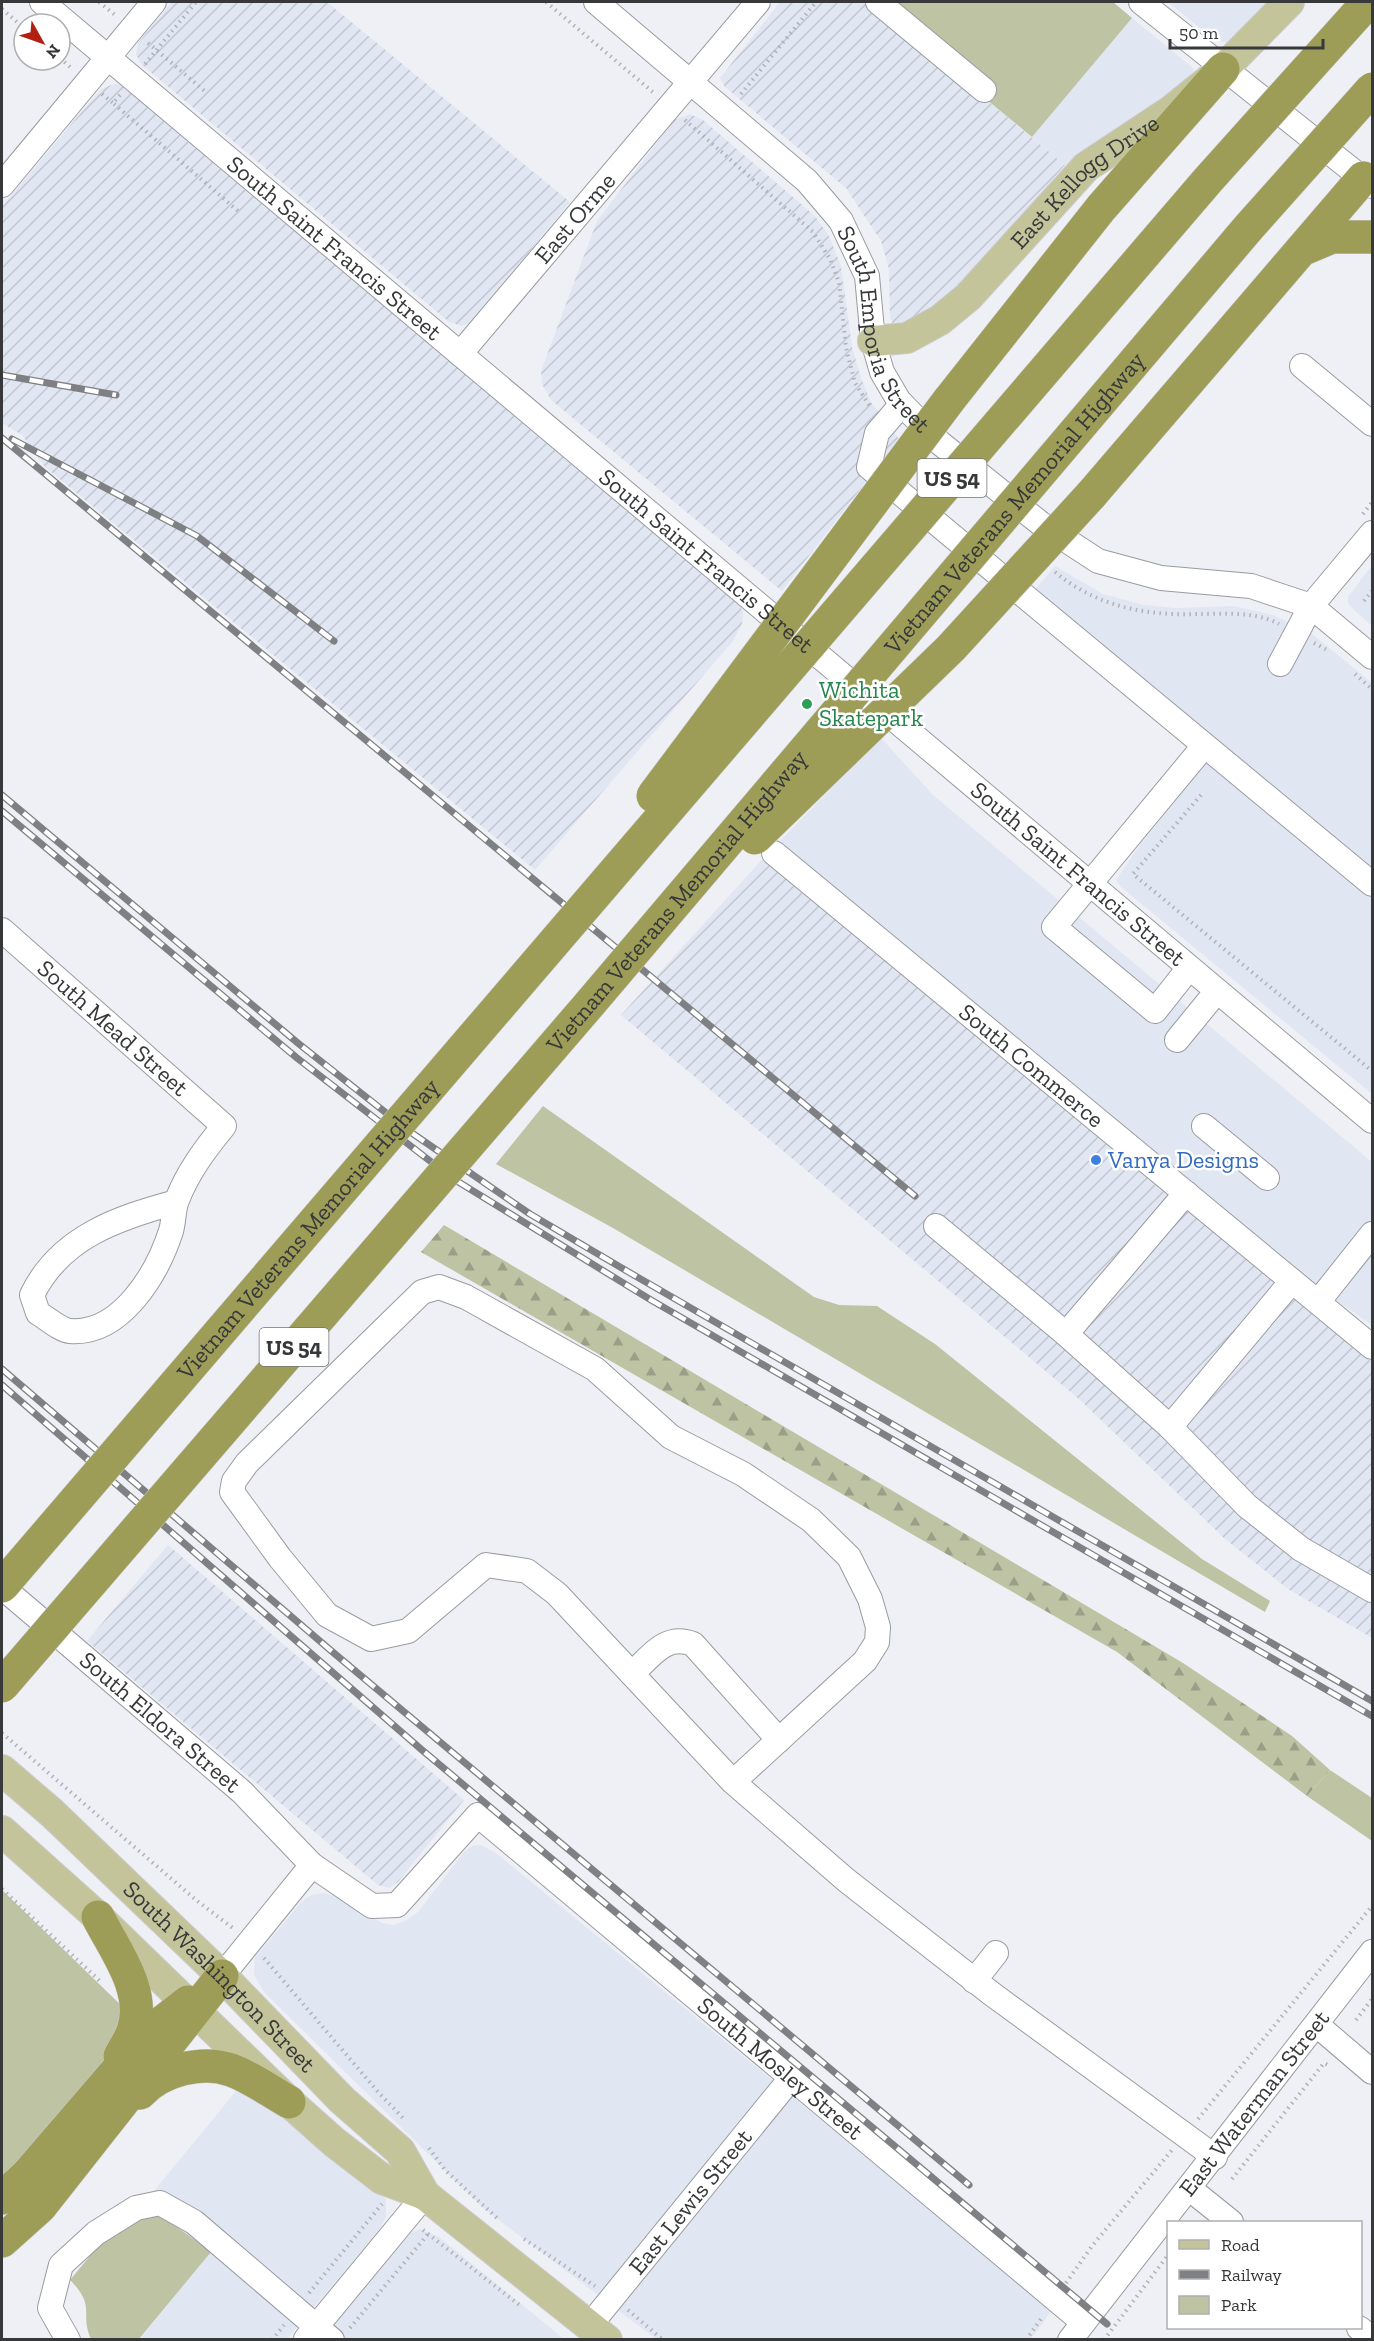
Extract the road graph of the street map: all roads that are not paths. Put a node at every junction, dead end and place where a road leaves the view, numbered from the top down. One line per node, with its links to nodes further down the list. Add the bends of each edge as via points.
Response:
1 (42, 2): 9 (street, South Saint Francis Street)
2 (154, 2): 9 (street)
3 (596, 2): 11 (street, South Emporia Street)
4 (758, 2): 11 (street, East Orme)
5 (878, 2): 13 (street)
6 (1141, 2): 10 (street)
7 (1289, 2): 10 (main road, East Kellogg Drive)
8 (1368, 2): 32 (highway, Vietnam Veterans Memorial Highway / US 54, bridge, via 1200,189)
9 (108, 56): 15 (street); 19 (street, South Saint Francis Street)
10 (1223, 69): 14 (street); 18 (main road, East Kellogg Drive, via 1172,110 1086,167 1000,265 940,320 907,338); 32 (highway, bridge, via 1101,208 949,400 658,788)
11 (692, 82): 18 (street, South Emporia Street, via 807,181 841,221 867,276); 19 (street, East Orme)
12 (1372, 89): 36 (highway, Vietnam Veterans Memorial Highway / US 54, bridge, via 1249,227)
13 (984, 90)
14 (1369, 177): 17 (highway)
15 (2, 184)
16 (1372, 237): 17 (highway, via 1332,237)
17 (1301, 250): 36 (highway, bridge, via 1091,495 951,648)
18 (873, 341): 21 (street, South Emporia Street, via 882,372)
19 (460, 354): 30 (street, South Saint Francis Street)
20 (1302, 366): 22 (street)
21 (902, 404): 24 (street, South Emporia Street, via 985,481 1098,561 1161,578 1251,586); 27 (street, via 877,433 869,467)
22 (1372, 424)
23 (1372, 533): 24 (street)
24 (1311, 606): 25 (street, South Emporia Street); 26 (street)
25 (1372, 657)
26 (1280, 664)
27 (1204, 746): 29 (street); 30 (street)
28 (774, 853): 40 (street, South Commerce)
29 (1372, 884)
30 (1090, 885): 33 (street, South Saint Francis Street); 35 (street, via 1054,927 1155,1011)
31 (6, 943): 41 (street, South Mead Street, via 224,1126 191,1170)
32 (540, 958): 49 (highway, Vietnam Veterans Memorial Highway / US 54, bridge)
33 (1189, 968): 34 (street, South Saint Francis Street); 35 (street)
34 (1217, 991): 35 (street, via 1183,1033); 37 (street, South Saint Francis Street)
35 (1161, 1002)
36 (587, 1007): 52 (highway, Vietnam Veterans Memorial Highway / US 54, bridge)
37 (1372, 1121)
38 (1203, 1126): 39 (street)
39 (1267, 1178)
40 (1186, 1193): 44 (street, South Commerce); 46 (street)
41 (176, 1202): 41 (street, via 171,1231 153,1271 126,1308 98,1329 68,1331 38,1313 32,1295 57,1257 119,1218)
42 (936, 1226): 46 (street)
43 (1372, 1234): 45 (street)
44 (1292, 1281): 45 (street, South Commerce); 48 (street)
45 (1318, 1302): 47 (street, South Commerce)
46 (1066, 1334): 48 (street)
47 (1372, 1347)
48 (1170, 1427): 50 (street, via 1247,1506 1301,1549)
49 (2, 1586): 58 (street, South Eldora Street, via 242,1792)
50 (1372, 1590)
51 (632, 1674): 53 (street, via 671,1640 682,1639 693,1644); 53 (street, via 557,1594 527,1571 486,1565 408,1631 372,1639 327,1615 232,1492 234,1481 247,1463 422,1292 439,1287 466,1297 595,1369 671,1437 743,1474 801,1513 849,1557 870,1599 878,1627 877,1642 865,1661); 55 (street)
52 (2, 1686)
53 (779, 1740): 55 (street)
54 (2, 1770): 62 (main road, South Washington Street)
55 (733, 1782): 63 (street, via 846,1880)
56 (478, 1815): 58 (street, South Eldora Street, via 397,1905 372,1906); 67 (street, South Mosley Street)
57 (2, 1831): 59 (main road, South Washington Street)
58 (312, 1865): 62 (street)
59 (98, 1917): 64 (main road, South Washington Street); 68 (highway, via 135,1989 137,2011 133,2031)
60 (996, 1953): 63 (street)
61 (1372, 1953): 65 (street, East Waterman Street)
62 (222, 1977): 64 (highway); 73 (main road, South Washington Street, via 342,2100 400,2151)
63 (974, 1981): 71 (street)
64 (192, 2006): 68 (highway, via 151,2031); 69 (main road, South Washington Street); 70 (highway)
65 (1317, 2025): 66 (street); 71 (street, East Waterman Street)
66 (1372, 2072)
67 (792, 2078): 77 (street, South Mosley Street); 78 (street, East Lewis Street, via 613,2298)
68 (106, 2083): 74 (highway, via 27,2175)
69 (289, 2102): 70 (highway, via 232,2070 213,2066 181,2070 147,2086); 73 (main road, South Washington Street, via 382,2179)
70 (84, 2153): 76 (highway, via 40,2207)
71 (1215, 2157): 72 (street, East Waterman Street)
72 (1190, 2189): 75 (street); 77 (street, East Waterman Street)
73 (425, 2195): 78 (main road, South Washington Street); 79 (street)
74 (2, 2198)
75 (1229, 2221)
76 (2, 2241)
77 (1076, 2331)
78 (598, 2332)
79 (325, 2334): 80 (street, via 194,2222 160,2204 135,2208 96,2233 61,2265 50,2308)
80 (68, 2340)

